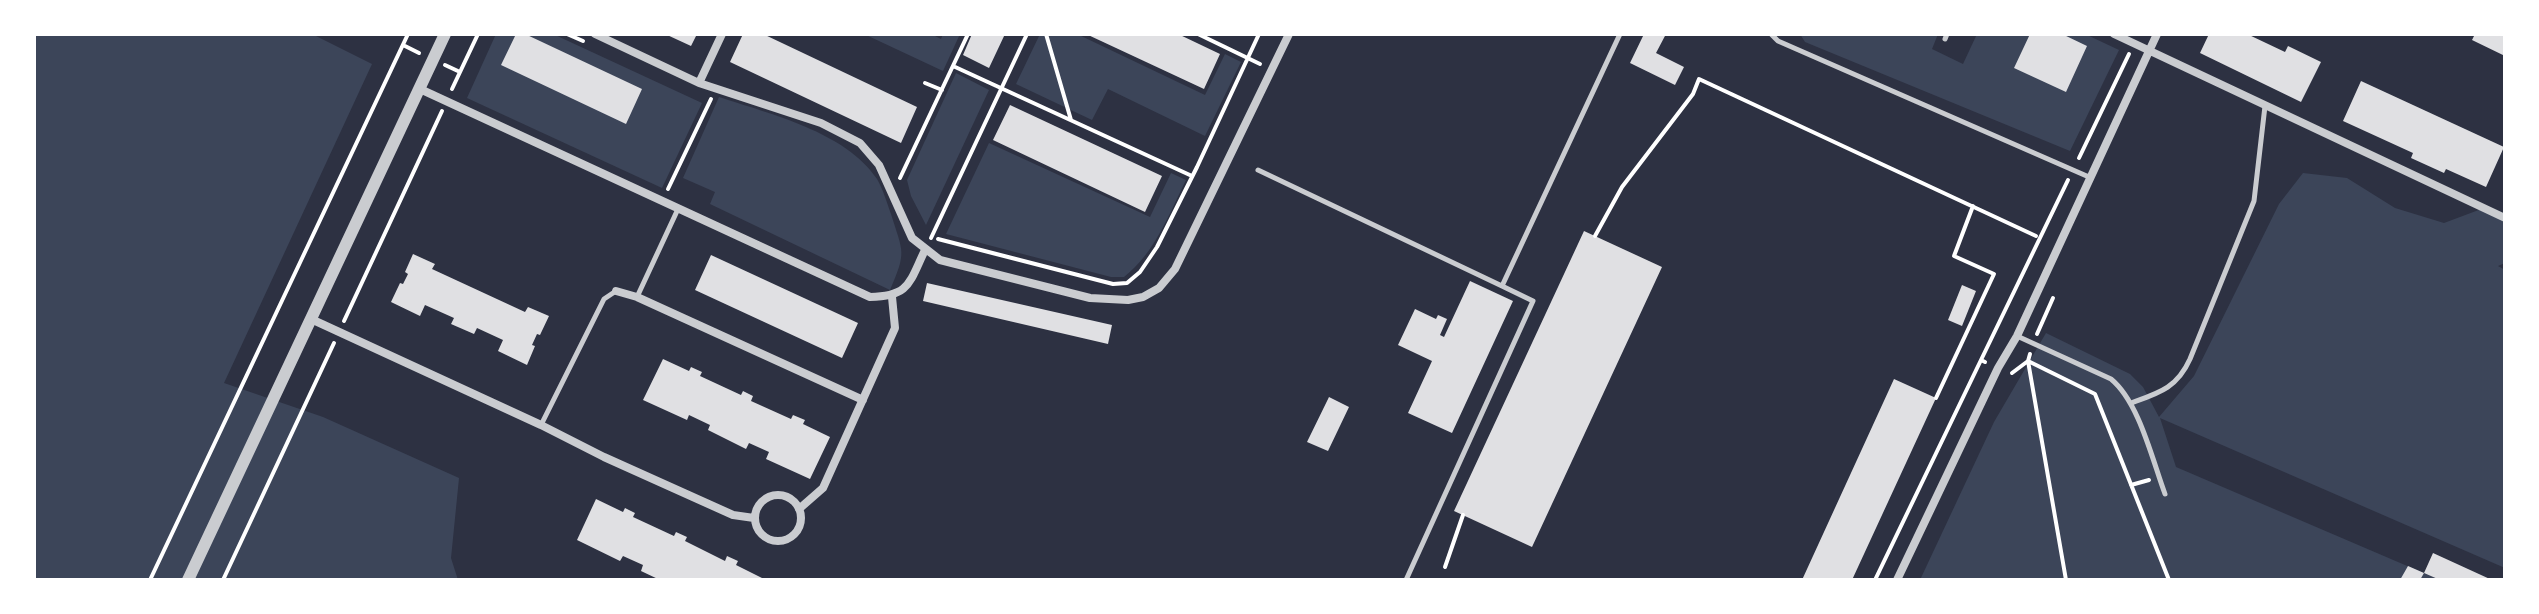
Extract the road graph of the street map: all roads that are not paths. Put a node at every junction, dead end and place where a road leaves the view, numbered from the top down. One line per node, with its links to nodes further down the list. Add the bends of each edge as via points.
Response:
1 (445, 34): 11 (street)
2 (595, 34): 10 (street)
3 (722, 34): 10 (street)
4 (1289, 34): 17 (street, via 1175,269 1159,288 1128,300 1090,298 940,260)
5 (1620, 34): 18 (lane)
6 (1771, 34): 14 (lane)
7 (2114, 34): 9 (street)
8 (2157, 34): 9 (street)
9 (2149, 51): 12 (street); 14 (street)
10 (699, 83): 17 (street, via 821,123 860,143 879,165 912,238)
11 (420, 89): 15 (street); 22 (street)
12 (2265, 106): 16 (street); 25 (lane, via 2254,201 2187,366 2169,387)
13 (1258, 170): 18 (lane)
14 (2089, 177): 23 (street)
15 (678, 209): 20 (lane); 21 (street, via 870,297)
16 (2505, 218)
17 (925, 250): 21 (street, via 908,285)
18 (1502, 286): 31 (lane, via 1533,301)
19 (616, 291): 20 (street); 26 (lane, via 604,299)
20 (637, 297): 24 (street)
21 (892, 297): 24 (street, via 895,328)
22 (311, 319): 26 (street); 30 (street)
23 (2017, 336): 25 (lane, via 2111,379); 32 (street)
24 (863, 400): 28 (street, via 823,488)
25 (2131, 403): 27 (lane)
26 (541, 425): 29 (street, via 733,515)
27 (2165, 494)
28 (799, 509): 29 (street, via 789,497 773,495 759,503); 29 (street, via 800,524 786,540 764,537)
29 (754, 518)
30 (188, 580)
31 (1406, 580)
32 (1897, 580)

